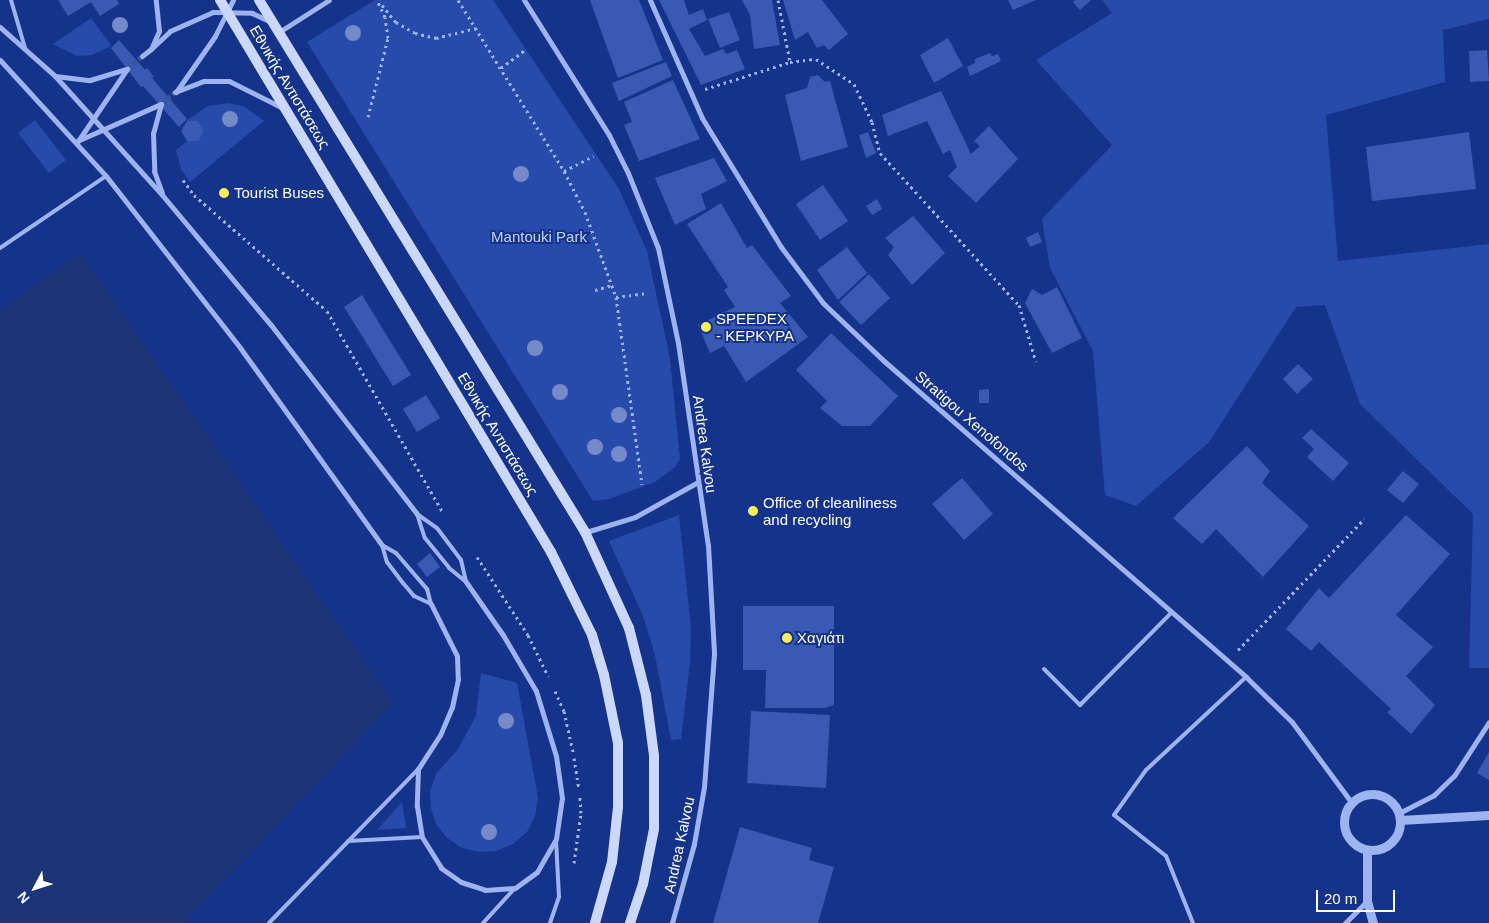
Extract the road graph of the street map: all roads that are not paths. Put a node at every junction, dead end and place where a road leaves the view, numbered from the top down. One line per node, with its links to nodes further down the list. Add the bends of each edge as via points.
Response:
1 (11, 0): 13 (lane)
2 (156, 0): 12 (street, via 158,31)
3 (220, 0): 9 (main road, Εθνικής Αντιστάσεως)
4 (233, 0): 9 (street)
5 (259, 0): 11 (main road, Εθνικής Αντιστάσεως)
6 (329, 0): 11 (street)
7 (524, 0): 24 (street, Andrea Kalvou, via 609,135 658,248 678,343)
8 (650, 0): 30 (street, Stratigou Xenofondos, via 690,94 776,240 808,285 836,316)
9 (227, 12): 11 (street, via 252,13); 12 (street, via 212,12 186,22); 17 (main road, Εθνικής Αντιστάσεως); 17 (street, via 215,36 175,92 204,81 230,81)
10 (0, 26): 13 (street)
11 (276, 27): 26 (main road, Εθνικής Αντιστάσεως)
12 (151, 49): 14 (street)
13 (25, 50): 16 (street)
14 (142, 56)
15 (0, 60): 20 (street)
16 (56, 76): 18 (street); 18 (street, via 90,80 127,69)
17 (286, 109): 47 (main road, Εθνικής Αντιστάσεως, via 551,552 592,635 612,708 618,753 618,807 612,862)
18 (94, 117): 19 (street); 20 (street)
19 (104, 129): 20 (street); 22 (street); 22 (street, via 161,104 152,133 154,172)
20 (77, 142): 21 (street)
21 (106, 176): 23 (lane); 27 (street, via 241,349)
22 (163, 196): 25 (street, via 271,325)
23 (0, 248)
24 (696, 483): 26 (street, via 636,517); 49 (street, Andrea Kalvou, via 708,545 714,677 694,844)
25 (417, 514): 28 (lane, via 425,538 449,568); 28 (lane, via 437,528 461,560)
26 (585, 532): 48 (main road, Εθνικής Αντιστάσεως, via 629,628 651,725 654,829 643,884)
27 (382, 545): 29 (lane, via 396,553 426,589); 29 (lane, via 387,562 403,583 414,596)
28 (466, 582): 39 (street, via 503,635 536,691 546,717 562,798)
29 (431, 604): 34 (street, via 457,656 458,679 452,707 440,735)
30 (1170, 613): 31 (lane, via 1080,705); 32 (street, Stratigou Xenofondos)
31 (1044, 669)
32 (1246, 677): 35 (street, Stratigou Xenofondos, via 1292,722); 50 (lane, via 1146,770 1114,814 1166,856)
33 (1489, 722): 37 (street, via 1454,776 1434,795)
34 (418, 769): 38 (street, via 417,806); 40 (lane)
35 (1352, 803): 37 (street, via 1374,794 1390,800); 41 (street, via 1344,818 1347,835)
36 (1489, 815): 37 (street)
37 (1400, 817): 41 (street, via 1396,837 1391,844)
38 (422, 837): 40 (lane); 42 (street, via 441,868 461,882 485,890)
39 (556, 839): 42 (street, via 537,872); 46 (lane, via 559,897)
40 (348, 841): 44 (lane)
41 (1367, 850): 43 (street)
42 (515, 888): 45 (lane)
43 (1367, 901): 51 (street); 52 (street)
44 (269, 923)
45 (483, 923)
46 (550, 923)
47 (594, 923)
48 (630, 923)
49 (672, 923)
50 (1192, 923)
51 (1345, 923)
52 (1373, 923)

